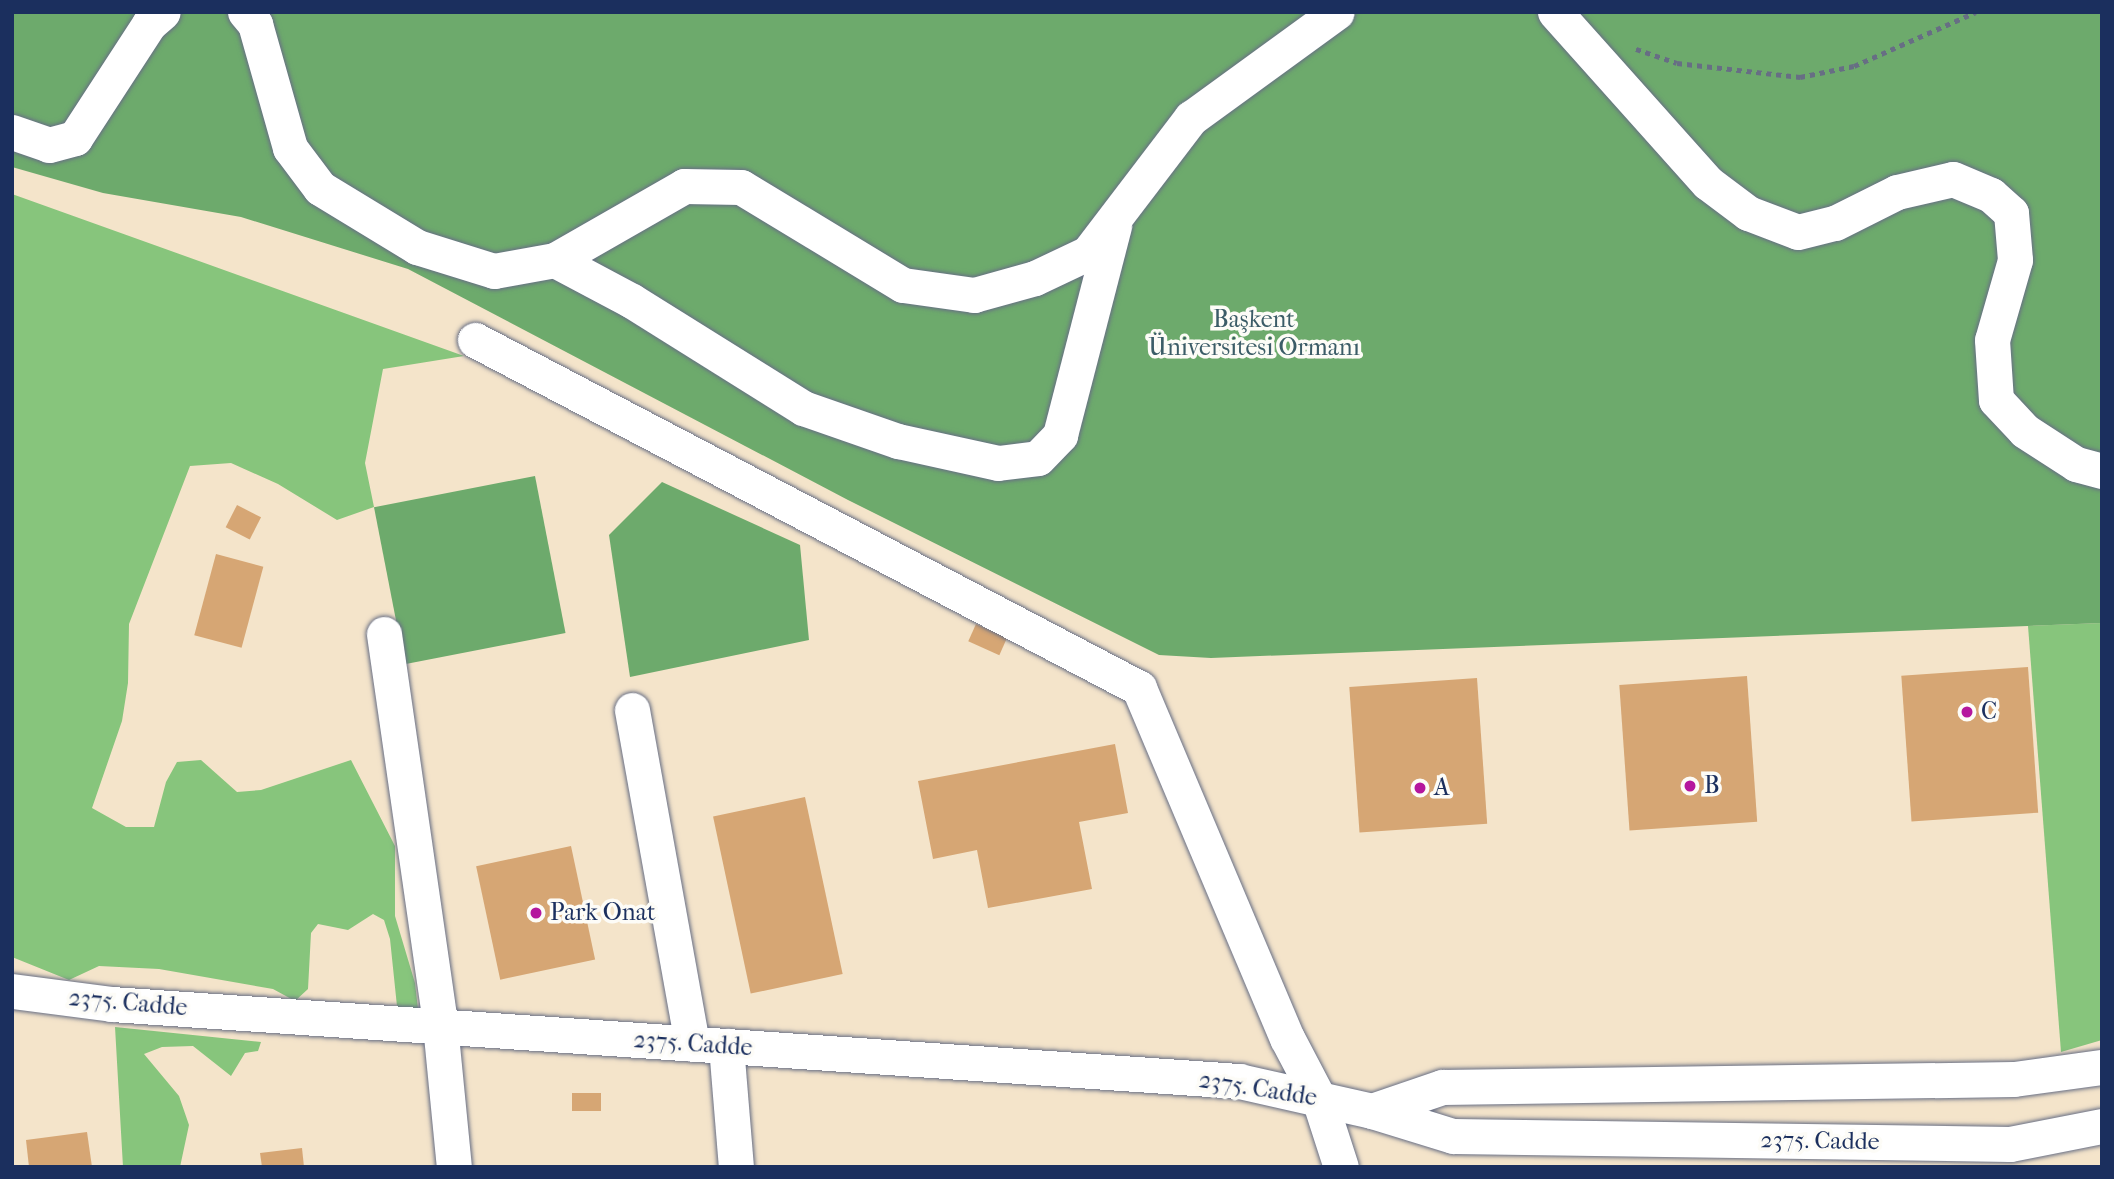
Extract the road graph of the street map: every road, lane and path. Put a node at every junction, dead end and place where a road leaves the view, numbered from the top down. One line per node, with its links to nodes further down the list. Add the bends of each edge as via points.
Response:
1 (163, 12): 7 (street, via 149,24 75,138 49,145)
2 (244, 12): 9 (street, via 256,24 290,148 320,188 430,251 494,271)
3 (1337, 12): 8 (street, via 1192,118)
4 (1555, 12): 11 (street, via 1708,183 1748,213 1798,232 1835,223 1898,192 1953,179 1991,195 2011,213 2015,260 1992,340 1996,400 2025,431 2076,464)
5 (1976, 12): 6 (path, via 1854,66 1800,77 1677,63)
6 (1624, 42)
7 (12, 132)
8 (1116, 219): 9 (street, via 1088,253 1035,278 974,295 903,285 741,187 684,186); 9 (street, via 1060,435 1038,458 998,463 898,441 803,408 632,301)
9 (555, 260)
10 (475, 340): 19 (street, via 1139,688 1287,1038)
11 (2102, 471)
12 (384, 634): 15 (street)
13 (632, 710): 16 (street)
14 (12, 991): 15 (street, 2375. Cadde, via 112,1004)
15 (440, 1026): 16 (street, 2375. Cadde); 22 (street)
16 (692, 1044): 17 (street, 2375. Cadde)
17 (726, 1046): 19 (street, 2375. Cadde, via 1239,1081); 23 (street)
18 (2102, 1068): 20 (street, via 2014,1079 1442,1087)
19 (1319, 1099): 20 (street, 2375. Cadde); 24 (street)
20 (1372, 1111): 21 (street, 2375. Cadde, via 1467,1136 2010,1144)
21 (2102, 1126)
22 (454, 1167)
23 (736, 1167)
24 (1341, 1167)

